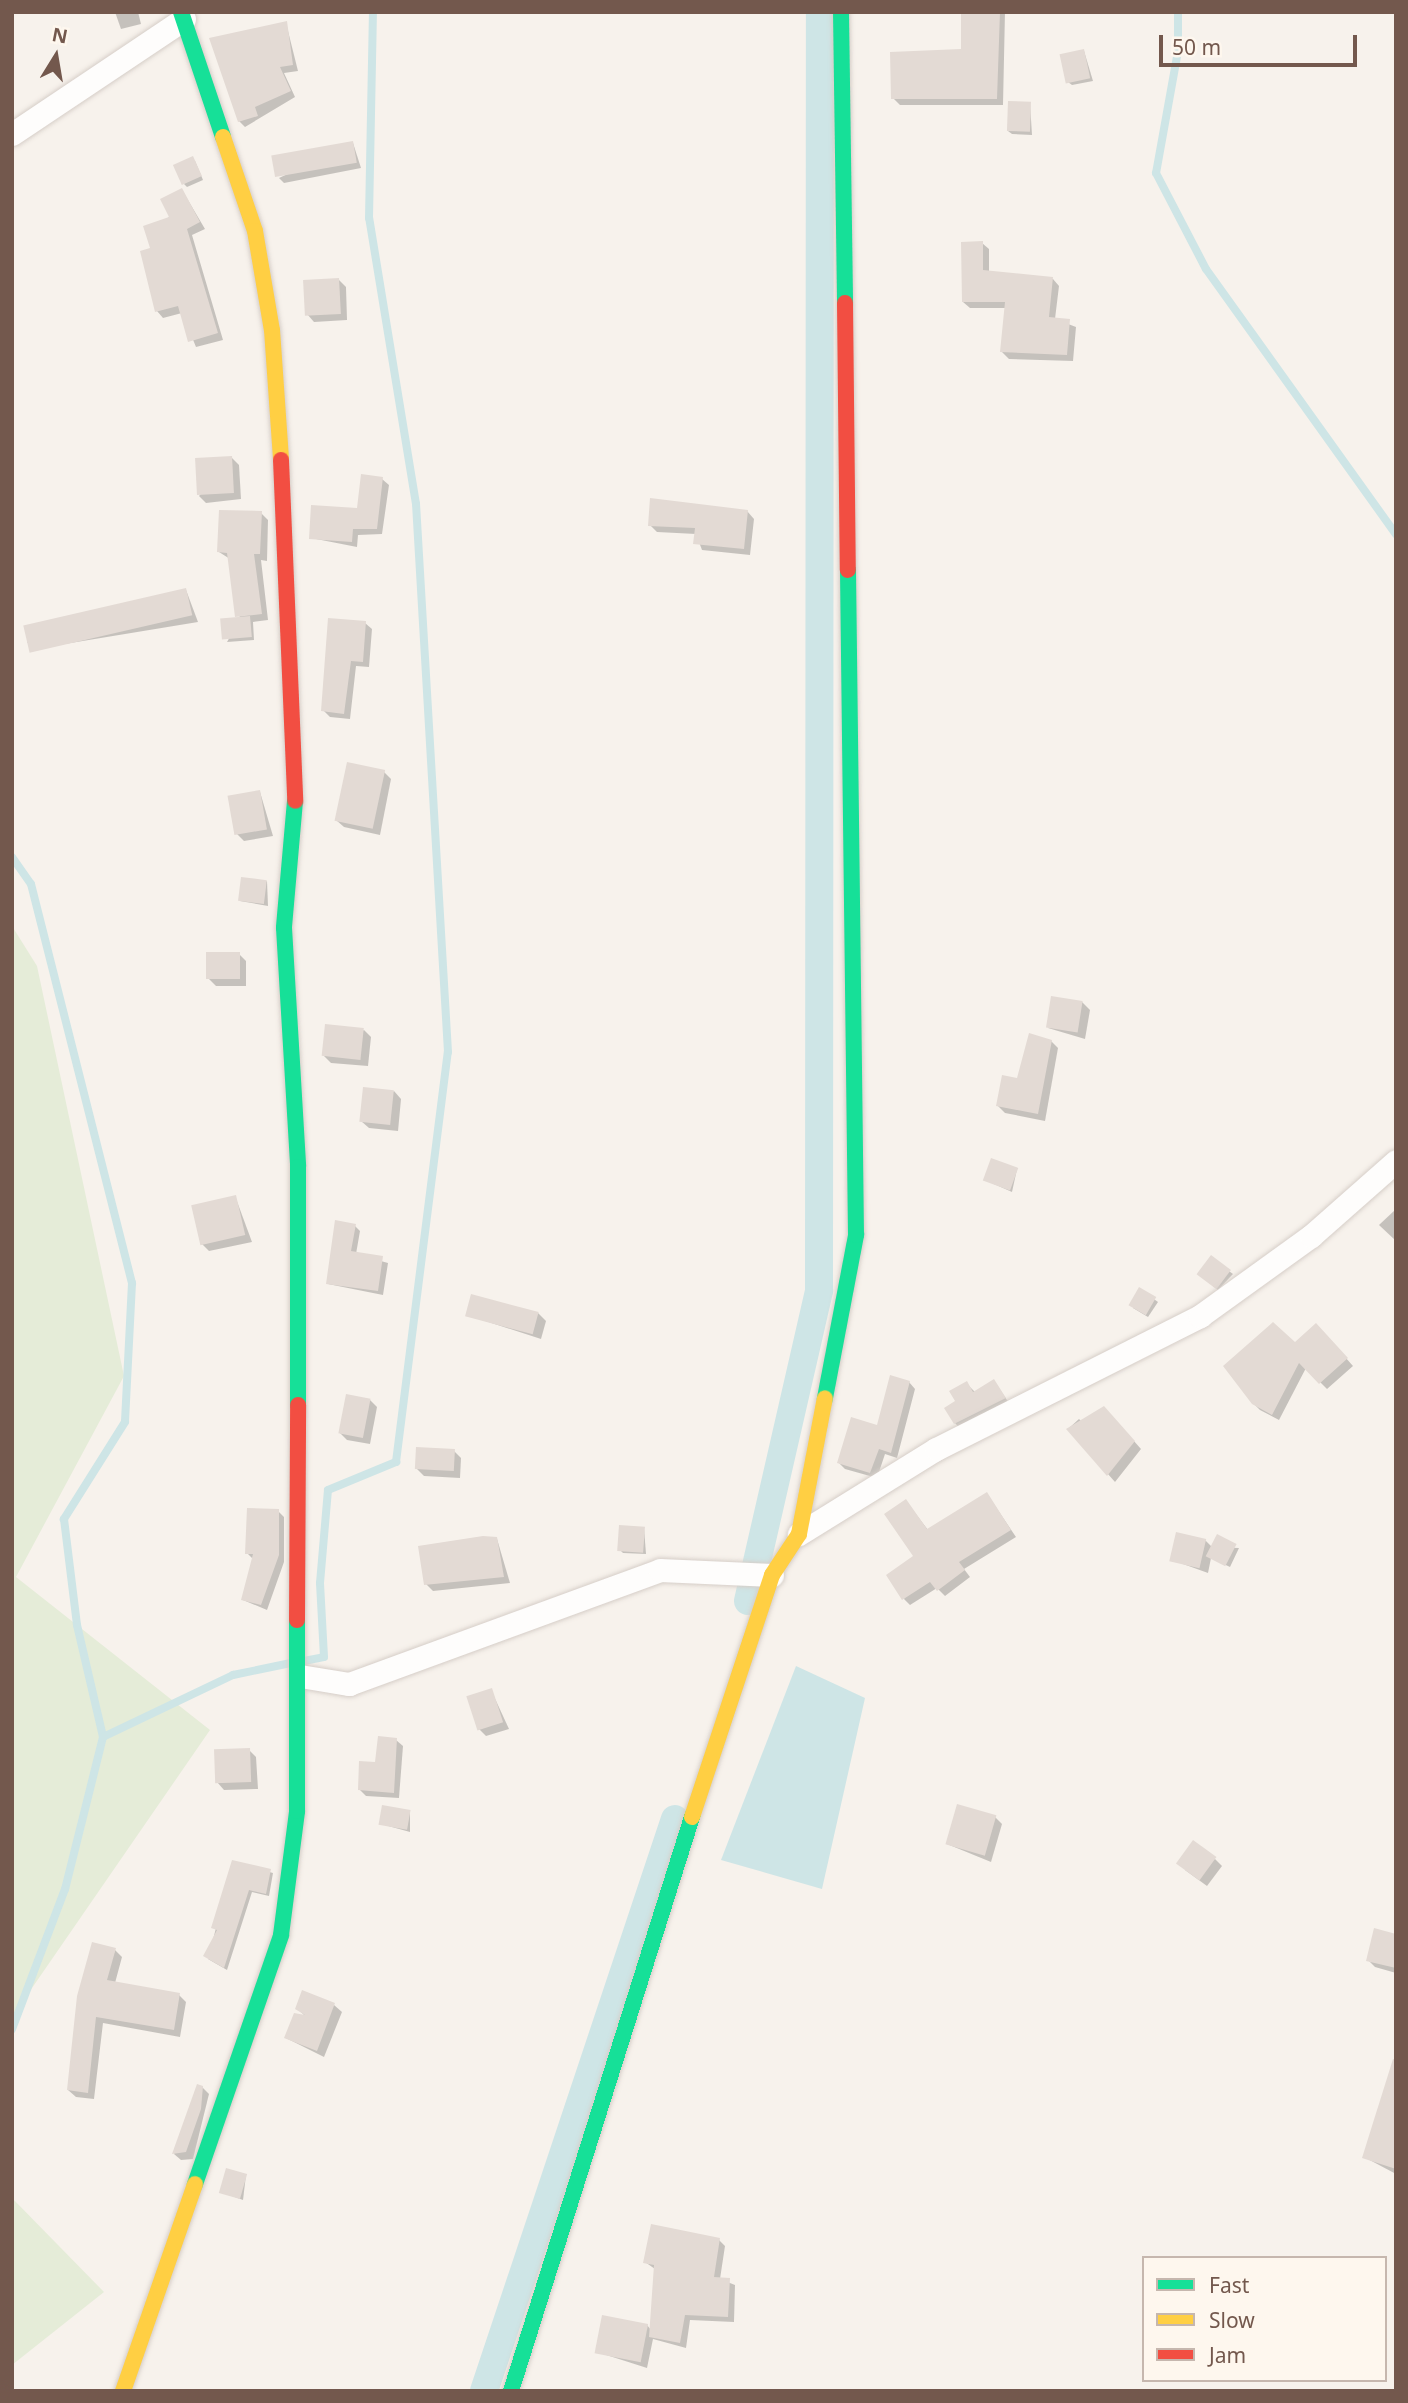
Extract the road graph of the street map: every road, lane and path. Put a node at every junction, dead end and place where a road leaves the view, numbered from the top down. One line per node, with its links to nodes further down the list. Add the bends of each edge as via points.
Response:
1 (841, 12): 5 (street, via 858,1172 856,1235)
2 (183, 16): 3 (street); 7 (street, via 255,231 272,330 280,441 295,799 284,928 298,1167)
3 (12, 134)
4 (1396, 1161): 5 (street, via 1311,1236 1200,1316 936,1449)
5 (799, 1534): 6 (street)
6 (772, 1575): 7 (street, via 660,1570 349,1684); 9 (street)
7 (300, 1676): 8 (street, via 297,1811 281,1935)
8 (123, 2391)
9 (511, 2391)

